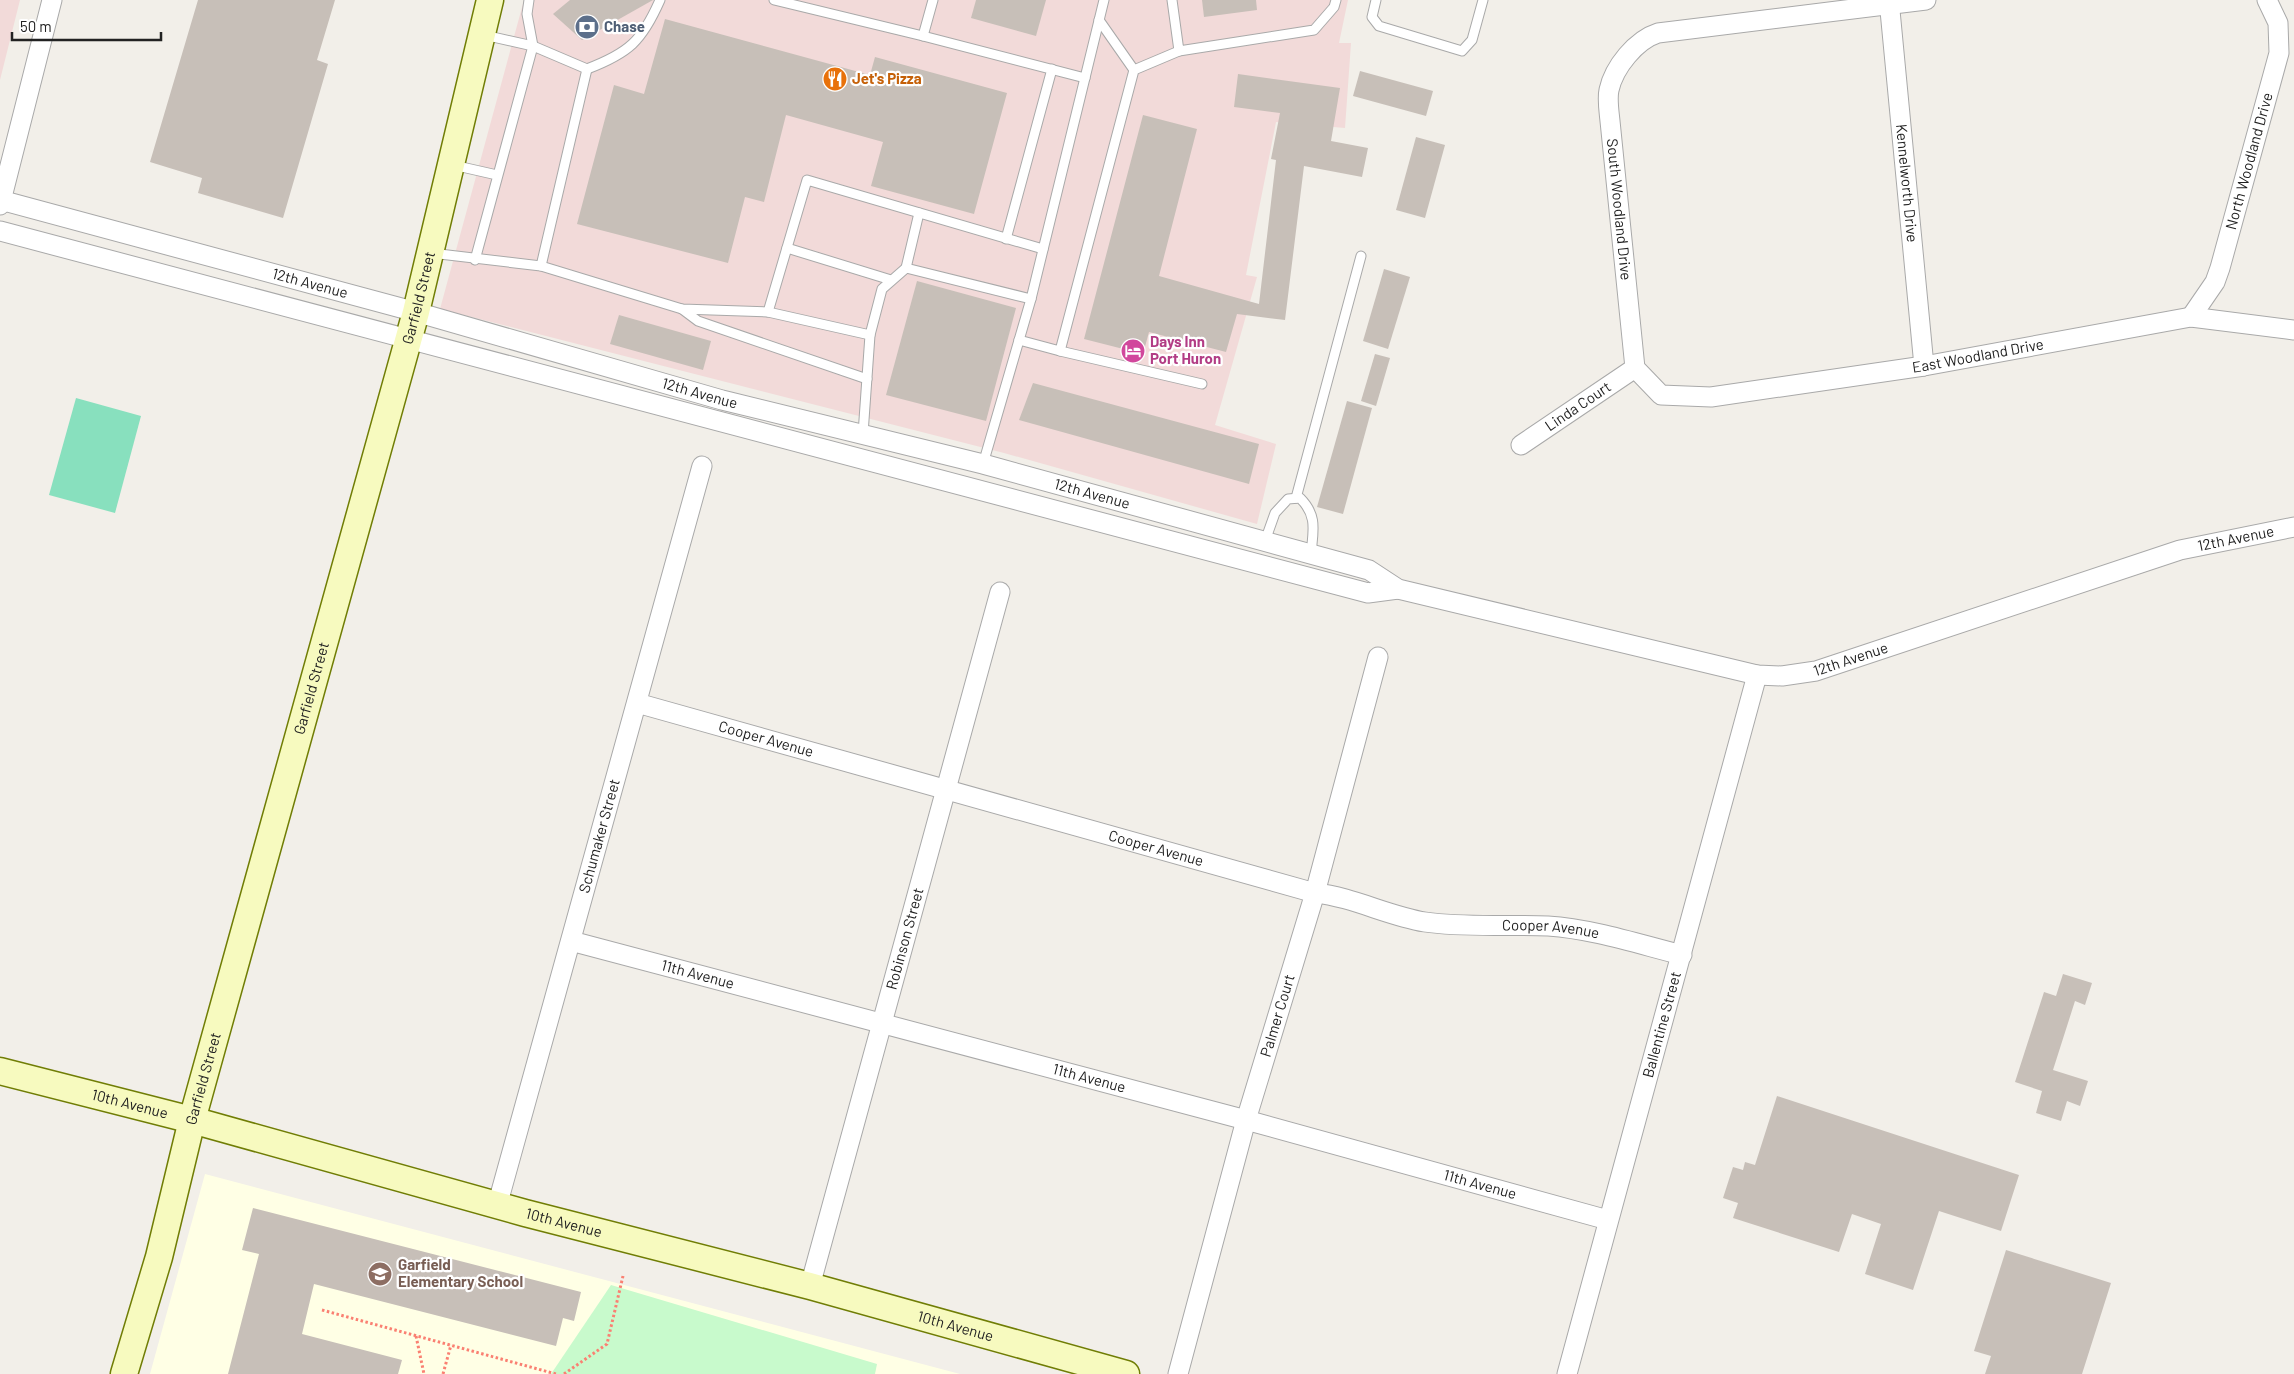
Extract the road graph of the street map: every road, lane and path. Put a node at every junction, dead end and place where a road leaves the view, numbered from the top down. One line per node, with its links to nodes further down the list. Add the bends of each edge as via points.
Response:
1 (52, 0): 24 (street)
2 (490, 0): 16 (street, Garfield Street)
3 (529, 0): 18 (lane, via 527,14)
4 (660, 0): 20 (lane, via 634,45 614,59)
5 (774, 0): 17 (lane)
6 (933, 0): 17 (lane)
7 (1104, 0): 15 (lane)
8 (1172, 0): 19 (lane)
9 (1336, 0): 19 (lane, via 1334,7 1314,30)
10 (1376, 0): 11 (lane, via 1372,17 1379,26 1462,51 1472,40)
11 (1484, 0)
12 (1926, 0): 14 (street)
13 (2267, 0): 43 (street, North Woodland Drive, via 2278,23 2279,53 2220,268 2215,282)
14 (1889, 2): 49 (street, Kennelworth Drive); 50 (street, South Woodland Drive, via 1658,33 1641,42 1621,64 1609,91 1610,121)
15 (1099, 20): 22 (lane); 23 (lane)
16 (482, 34): 18 (lane); 25 (street, Garfield Street)
17 (923, 36): 21 (lane)
18 (533, 46): 20 (lane); 26 (lane)
19 (1179, 51): 22 (lane)
20 (587, 69): 36 (lane)
21 (1052, 69): 23 (lane); 30 (lane)
22 (1134, 70): 48 (lane)
23 (1085, 78): 32 (lane)
24 (6, 159): 27 (street)
25 (451, 164): 26 (lane); 33 (street, Garfield Street)
26 (497, 175): 35 (lane)
27 (0, 202): 41 (street, 12th Avenue)
28 (919, 213): 30 (lane); 31 (lane, via 807,180); 37 (lane)
29 (0, 231): 46 (street, 12th Avenue)
30 (1006, 238): 32 (lane)
31 (787, 248): 38 (lane); 42 (lane)
32 (1043, 250): 39 (lane)
33 (431, 253): 35 (lane); 41 (street, Garfield Street)
34 (1361, 256): 57 (lane)
35 (475, 260): 36 (lane)
36 (541, 266): 40 (lane)
37 (906, 268): 38 (lane); 39 (lane)
38 (891, 280): 45 (lane, via 882,289)
39 (1031, 299): 47 (lane)
40 (682, 309): 42 (lane); 51 (lane, via 698,321)
41 (416, 312): 46 (street, Garfield Street); 53 (street, 12th Avenue, via 722,400)
42 (768, 312): 45 (lane)
43 (2191, 317): 44 (street, East Woodland Drive); 49 (street, East Woodland Drive)
44 (2294, 330)
45 (870, 336): 51 (lane)
46 (408, 339): 61 (street, 12th Avenue, via 1368,594); 72 (street, Garfield Street)
47 (1019, 340): 48 (lane); 55 (lane)
48 (1060, 351): 52 (lane)
49 (1924, 366): 50 (street, East Woodland Drive, via 1711,397 1661,396)
50 (1636, 368): 54 (street, Linda Court)
51 (867, 378): 53 (lane)
52 (1202, 384)
53 (863, 434): 55 (street, 12th Avenue)
54 (1521, 444)
55 (983, 464): 59 (street, 12th Avenue)
56 (702, 466): 65 (street, Schumaker Street)
57 (1296, 498): 59 (lane, via 1288,499 1275,513); 60 (lane, via 1310,508 1314,524)
58 (2294, 527): 64 (street, 12th Avenue, via 2180,550 1816,671 1782,676)
59 (1264, 541): 60 (street, 12th Avenue)
60 (1311, 554): 61 (street, 12th Avenue, via 1369,570)
61 (1398, 589): 64 (street, 12th Avenue)
62 (1000, 592): 66 (street, Robinson Street)
63 (1378, 657): 67 (street, Palmer Court)
64 (1757, 674): 69 (street, Ballentine Street)
65 (637, 703): 66 (street, Cooper Avenue); 68 (street, Schumaker Street)
66 (946, 789): 67 (street, Cooper Avenue); 70 (street, Robinson Street)
67 (1315, 893): 69 (street, Cooper Avenue, via 1335,895 1423,922 1581,929); 73 (street, Palmer Court)
68 (570, 941): 70 (street, 11th Avenue); 74 (street, Schumaker Street)
69 (1682, 956): 75 (street, Ballentine Street)
70 (880, 1023): 73 (street, 11th Avenue); 77 (street, Robinson Street)
71 (0, 1071): 72 (street, 10th Avenue)
72 (192, 1120): 74 (street, 10th Avenue); 81 (street, Garfield Street, via 159,1258)
73 (1246, 1120): 75 (street, 11th Avenue); 87 (street, Palmer Court)
74 (497, 1206): 77 (street, 10th Avenue)
75 (1608, 1220): 88 (street, Ballentine Street)
76 (623, 1276): 85 (path, via 607,1344)
77 (810, 1286): 86 (street, 10th Avenue)
78 (322, 1310): 79 (path)
79 (416, 1336): 80 (path); 82 (path)
80 (451, 1345): 83 (path); 84 (path)
81 (124, 1374)
82 (424, 1374)
83 (443, 1374)
84 (556, 1374)
85 (564, 1374)
86 (1126, 1374)
87 (1178, 1374)
88 (1567, 1374)

